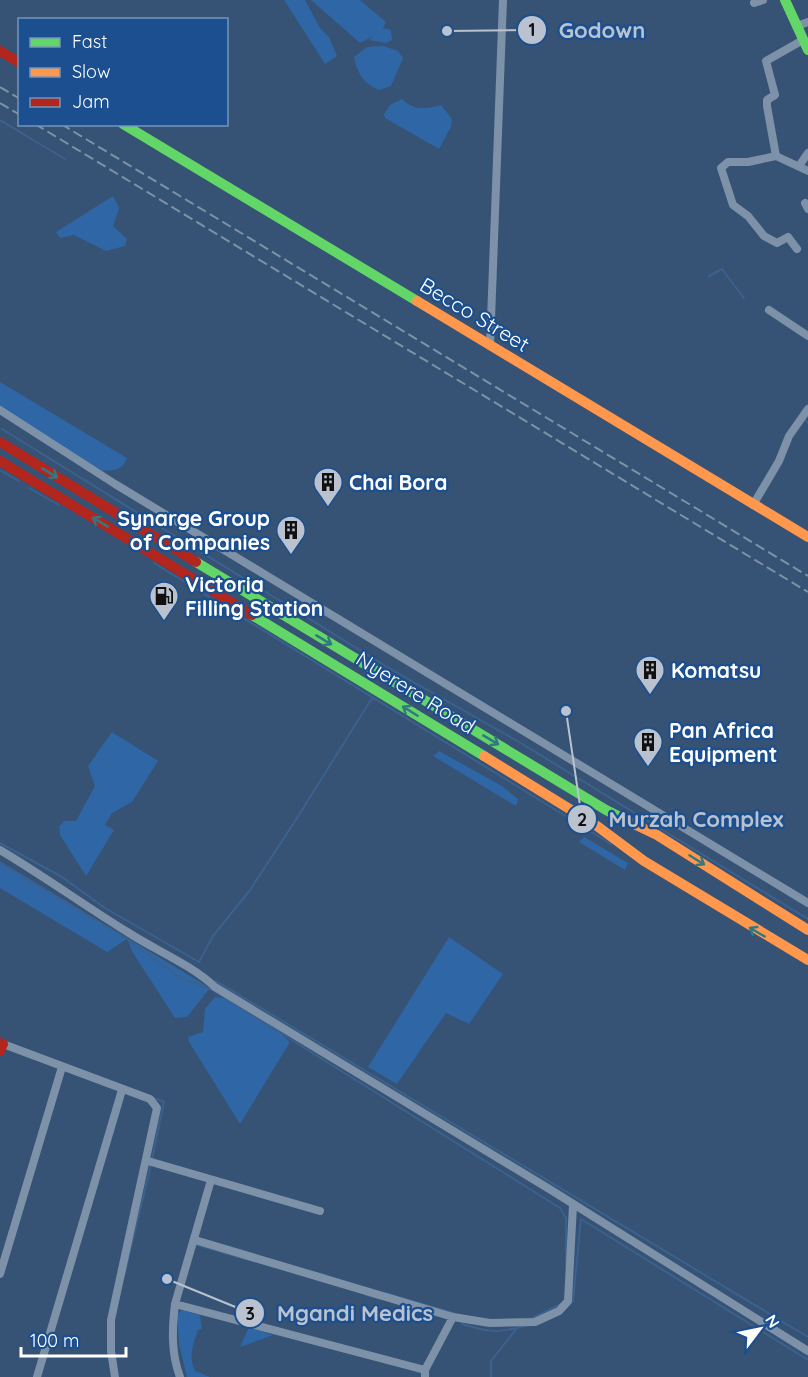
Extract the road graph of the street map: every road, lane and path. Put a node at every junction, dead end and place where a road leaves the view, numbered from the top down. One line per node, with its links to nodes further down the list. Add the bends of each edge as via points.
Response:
1 (503, 0): 17 (street)
2 (763, 0): 4 (street)
3 (785, 0): 5 (main road)
4 (754, 3)
5 (803, 24): 6 (main road)
6 (806, 45): 11 (street, via 766,61 775,95 767,100 767,106)
7 (0, 51): 8 (main road)
8 (18, 62)
9 (126, 126): 17 (main road, Becco Street)
10 (808, 153): 12 (street)
11 (776, 156): 12 (street); 14 (street, via 728,162 721,168 733,205 764,236 777,243 788,237)
12 (799, 166): 13 (street)
13 (808, 171)
14 (797, 249)
15 (769, 310): 16 (street)
16 (808, 336)
17 (490, 346): 23 (main road, Becco Street)
18 (808, 409): 20 (street)
19 (0, 410): 26 (street, via 135,496)
20 (806, 418): 23 (street, via 789,436)
21 (0, 442): 27 (main road, Nyerere Road, one-way to 27, via 606,810 657,835)
22 (0, 461): 28 (main road, Nyerere Road, one-way to 22, via 644,861 549,796)
23 (753, 505): 24 (main road, Becco Street)
24 (808, 537)
25 (0, 850): 34 (street, via 195,971 214,987)
26 (808, 903)
27 (808, 930)
28 (808, 960)
29 (1, 1046): 30 (street)
30 (62, 1067): 31 (street); 37 (street)
31 (122, 1090): 32 (street, via 150,1100 157,1108); 42 (street)
32 (148, 1161): 33 (street); 43 (street, via 113,1311 111,1351)
33 (211, 1180): 35 (street); 36 (street)
34 (573, 1205): 39 (street, via 569,1296 564,1307 535,1322 514,1324); 40 (street)
35 (321, 1211)
36 (195, 1240): 38 (street); 39 (street)
37 (0, 1275)
38 (175, 1304): 41 (street); 44 (street, via 174,1355)
39 (453, 1317): 41 (street)
40 (808, 1351)
41 (425, 1374)
42 (38, 1377)
43 (115, 1377)
44 (180, 1377)

